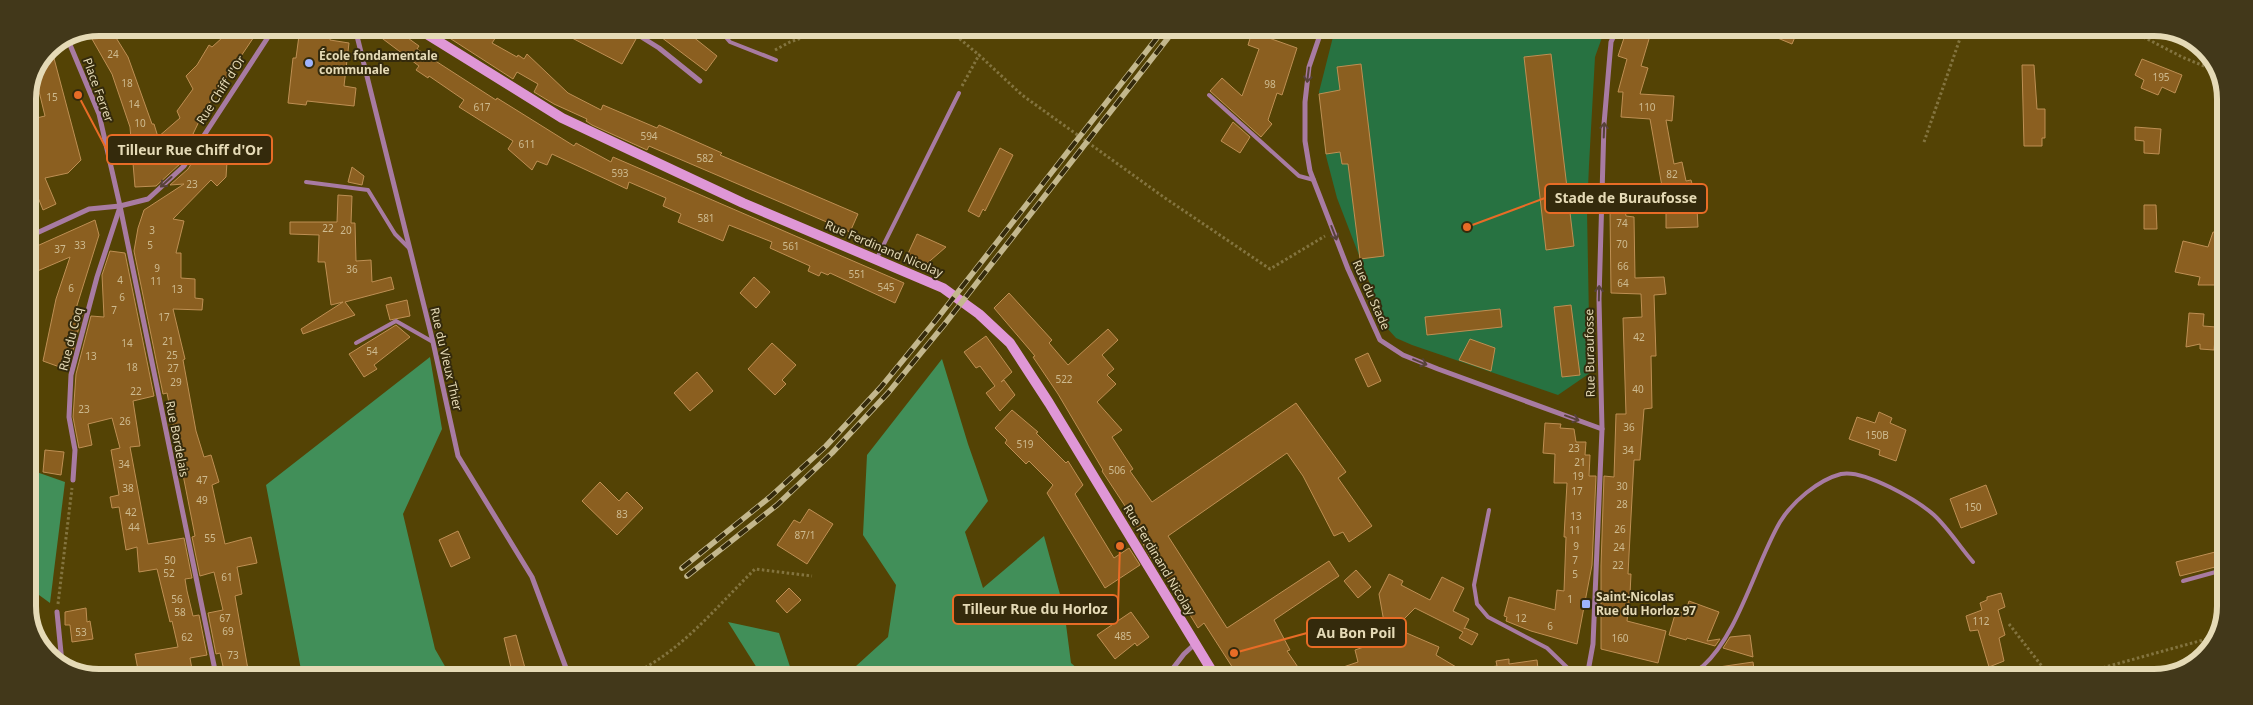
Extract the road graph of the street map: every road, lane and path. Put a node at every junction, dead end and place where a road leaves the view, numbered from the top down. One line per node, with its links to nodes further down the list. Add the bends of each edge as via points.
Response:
1 (269, 36): 23 (street, Rue Chiff d'Or, one-way to 23, via 184,166 148,198)
2 (357, 36): 26 (street, Rue du Vieux Thier)
3 (430, 36): 27 (street, Rue Ferdinand Nicolay, via 562,118 743,203)
4 (640, 36): 17 (street)
5 (725, 36): 14 (lane, via 730,42)
6 (807, 36): 14 (path)
7 (957, 36): 13 (path)
8 (1320, 36): 21 (street, Rue du Stade, one-way to 21, via 1309,67 1305,102 1305,141)
9 (1614, 36): 30 (street, Rue Buraufosse, one-way to 9, via 1599,299 1604,124)
10 (1961, 36): 20 (path)
11 (2142, 36): 16 (path)
12 (70, 44): 23 (street, Place Ferrer, via 98,114)
13 (979, 55): 18 (path); 24 (path, via 1022,95 1270,269)
14 (765, 56): 15 (lane)
15 (776, 60)
16 (2208, 68)
17 (700, 81)
18 (959, 93): 27 (lane)
19 (1209, 95): 21 (lane, via 1299,176)
20 (1924, 142)
21 (1314, 180): 24 (street, Rue du Stade)
22 (306, 182): 26 (lane, via 368,190 395,234)
23 (120, 206): 25 (street, Rue Chiff d'Or, via 90,209); 31 (street, Rue du Coq, via 71,375 69,417 75,450); 42 (street, Rue Bordelais)
24 (1334, 231): 30 (street, Rue du Stade, one-way to 30, via 1380,340 1403,355)
25 (36, 233)
26 (410, 249): 28 (street, Rue du Vieux Thier)
27 (877, 258): 40 (street, Rue Ferdinand Nicolay, via 943,288 979,314 1010,343)
28 (433, 342): 29 (lane, via 396,321); 43 (street, Rue du Vieux Thier, via 458,456 532,578)
29 (356, 343)
30 (1602, 429): 48 (street, Rue Buraufosse, via 1593,644)
31 (73, 480): 37 (path)
32 (1489, 510): 47 (lane, via 1474,585 1480,608 1488,617 1547,648)
33 (1972, 562): 49 (lane, via 1934,515 1907,496 1876,480 1843,474 1811,488 1780,521 1729,630 1716,652)
34 (2217, 572): 36 (lane)
35 (812, 576): 44 (path, via 754,569 678,645)
36 (2183, 581)
37 (57, 612): 41 (street)
38 (2009, 624): 50 (path)
39 (2207, 640): 51 (path)
40 (1196, 643): 45 (street); 46 (street, Rue Ferdinand Nicolay)
41 (61, 656)
42 (215, 669)
43 (566, 669)
44 (642, 669)
45 (1172, 669)
46 (1211, 669)
47 (1569, 669)
48 (1588, 669)
49 (1698, 669)
50 (2044, 669)
51 (2096, 669)

